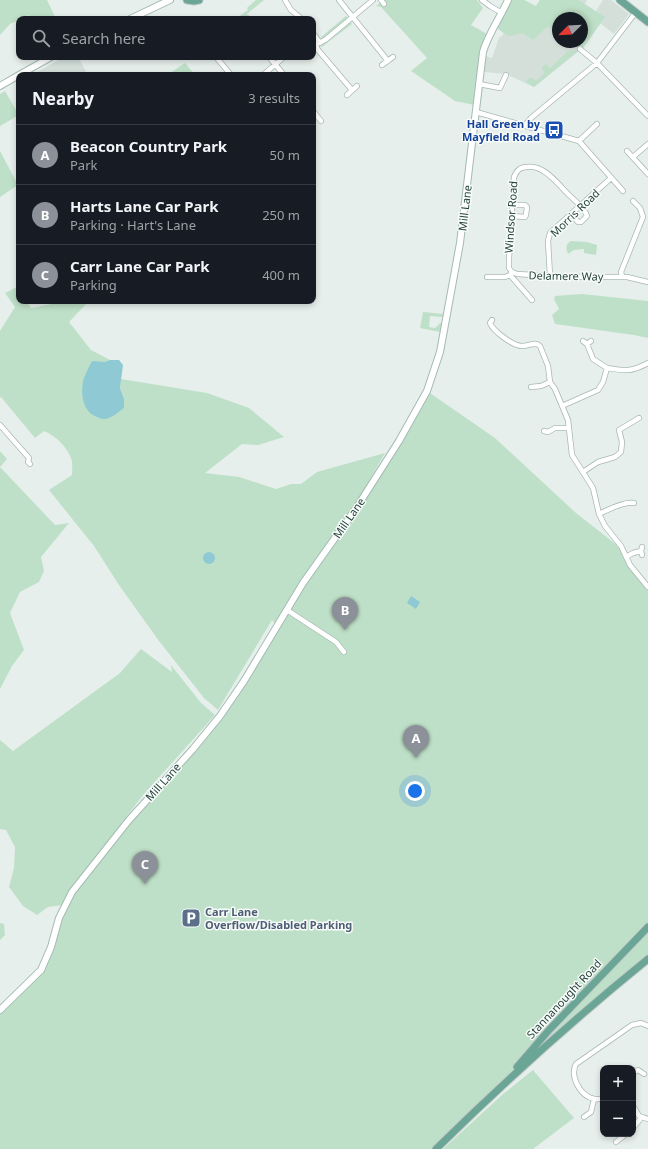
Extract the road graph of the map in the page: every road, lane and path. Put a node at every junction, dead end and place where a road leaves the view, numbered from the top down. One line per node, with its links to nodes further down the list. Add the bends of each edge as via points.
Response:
1 (170, 0): 12 (street)
2 (187, 0): 3 (main road)
3 (199, 0)
4 (284, 0): 13 (street)
5 (339, 0): 14 (street)
6 (373, 0): 14 (street)
7 (482, 0): 11 (street)
8 (508, 0): 11 (street, Mill Lane)
9 (620, 0): 10 (main road)
10 (636, 12): 15 (main road); 24 (street)
11 (502, 13): 33 (street, Mill Lane, via 484,48)
12 (136, 16)
13 (298, 16)
14 (353, 17): 16 (street, via 325,40); 23 (street)
15 (648, 22)
16 (316, 44): 36 (street, via 318,50)
17 (580, 49): 24 (street)
18 (393, 57): 23 (street)
19 (46, 60): 27 (street)
20 (218, 60): 28 (street)
21 (272, 60): 25 (street)
22 (280, 60): 25 (street)
23 (388, 61): 26 (street)
24 (597, 63): 40 (street); 43 (street)
25 (275, 64): 29 (street); 30 (street)
26 (382, 66)
27 (24, 72)
28 (228, 72)
29 (266, 72)
30 (282, 72)
31 (506, 75): 33 (street, via 499,90)
32 (16, 77): 34 (street)
33 (479, 84): 38 (street, Mill Lane)
34 (0, 86)
35 (357, 86): 36 (street)
36 (352, 90): 37 (street)
37 (346, 95)
38 (476, 112): 43 (street); 80 (street, Mill Lane, via 459,249 435,370 399,441)
39 (316, 115): 41 (street)
40 (648, 116)
41 (321, 121)
42 (597, 124): 44 (street)
43 (525, 125): 44 (street)
44 (579, 141): 49 (street)
45 (648, 144): 47 (street)
46 (627, 151): 47 (street)
47 (633, 157): 48 (street)
48 (648, 174)
49 (611, 178): 50 (street); 53 (street, Morris Road)
50 (623, 191)
51 (633, 201): 58 (street, via 640,208 643,217)
52 (512, 205): 53 (street, Windsor Road, via 517,170 534,166 545,171); 55 (street, Windsor Road); 55 (street, via 525,205 527,211 524,217)
53 (580, 206): 54 (street, Morris Road); 54 (street, via 587,214 582,222 578,222)
54 (571, 214): 57 (street, Morris Road, via 548,237)
55 (512, 216): 56 (street, Windsor Road, via 509,258)
56 (511, 273): 57 (street, Delamere Way); 59 (street, Delamere Way, via 506,277); 61 (street)
57 (550, 276): 58 (street, Delamere Way)
58 (622, 276): 60 (street, Delamere Way)
59 (487, 277)
60 (648, 282)
61 (532, 300)
62 (489, 322): 66 (street, via 516,345 538,344 548,366)
63 (587, 342): 65 (street, via 593,359)
64 (648, 363): 65 (street, via 626,371)
65 (607, 368): 68 (street, via 598,390)
66 (550, 382): 67 (street); 68 (street)
67 (530, 387)
68 (562, 406): 71 (street)
69 (638, 420): 74 (street, via 617,428 622,442 621,452)
70 (0, 425): 73 (street, via 28,458)
71 (569, 428): 72 (street); 74 (street, via 572,455)
72 (544, 431)
73 (30, 464)
74 (583, 472): 76 (street, via 593,488)
75 (631, 501): 76 (street)
76 (599, 514): 78 (street)
77 (642, 551): 78 (street)
78 (626, 557): 79 (street)
79 (648, 586)
80 (287, 610): 81 (street, via 336,642); 84 (street, Mill Lane, via 220,716 128,820 72,892 58,918 51,947 41,970)
81 (344, 652)
82 (648, 927): 88 (main road, Stannanought Road, via 549,1030)
83 (648, 960): 88 (main road, Stannanought Road)
84 (0, 1010)
85 (648, 1026): 90 (street, via 641,1023 632,1025 576,1064 573,1071 579,1087 586,1097)
86 (636, 1071): 87 (street)
87 (644, 1074)
88 (498, 1088): 98 (main road, Stannanought Road)
89 (600, 1098): 90 (street)
90 (594, 1099): 92 (street, via 591,1112)
91 (636, 1113): 93 (street)
92 (584, 1118)
93 (641, 1118): 94 (street); 95 (street)
94 (648, 1119)
95 (636, 1124)
96 (617, 1137): 97 (street, via 618,1141)
97 (623, 1137)
98 (436, 1149)

